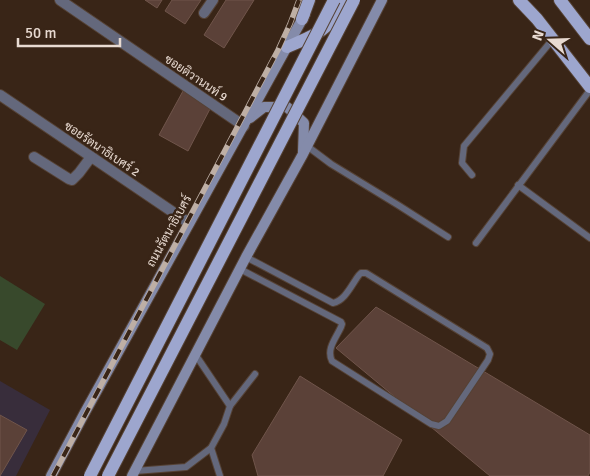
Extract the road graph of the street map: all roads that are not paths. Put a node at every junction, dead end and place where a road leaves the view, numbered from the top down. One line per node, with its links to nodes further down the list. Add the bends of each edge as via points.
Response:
1 (60, 0): 17 (street, ซอยติวานนท์ 9)
2 (213, 0): 10 (street)
3 (311, 0): 11 (main road)
4 (334, 0): 36 (main road, bridge)
5 (344, 0): 14 (main road, via 334,18 322,29)
6 (354, 0): 37 (main road, bridge)
7 (382, 0): 18 (main road)
8 (519, 0): 12 (main road)
9 (560, 0): 13 (main road)
10 (204, 13)
11 (302, 19): 14 (main road, ถนนรัตนาธิเบศร์)
12 (554, 39): 15 (main road); 21 (lane, via 464,146 462,163)
13 (590, 39)
14 (287, 46): 17 (main road, ถนนรัตนาธิเบศร์)
15 (590, 89): 22 (lane)
16 (0, 95): 20 (street, ซอยรัตนาธิเบศร์ 2)
17 (245, 124): 18 (main road, via 264,106 287,107 304,123); 23 (main road, ถนนรัตนาธิเบศร์)
18 (305, 150): 24 (lane); 27 (main road)
19 (34, 157): 20 (street, via 72,180)
20 (91, 157): 23 (street, ซอยรัตนาธิเบศร์ 2)
21 (472, 174)
22 (518, 185): 25 (lane); 26 (lane)
23 (189, 223): 35 (main road, ถนนรัตนาธิเบศร์)
24 (448, 237)
25 (590, 238)
26 (476, 243)
27 (246, 257): 28 (main road); 28 (lane, via 333,303 341,300 361,273 366,273 487,348 488,360 445,422 439,426 431,424 332,361 330,349 341,322)
28 (240, 269): 29 (main road)
29 (195, 354): 31 (lane); 34 (main road)
30 (255, 374): 31 (lane)
31 (230, 406): 32 (lane)
32 (211, 448): 33 (lane); 39 (lane)
33 (186, 467): 34 (lane); 38 (lane)
34 (134, 473)
35 (51, 476)
36 (90, 476)
37 (108, 476)
38 (188, 476)
39 (220, 476)

